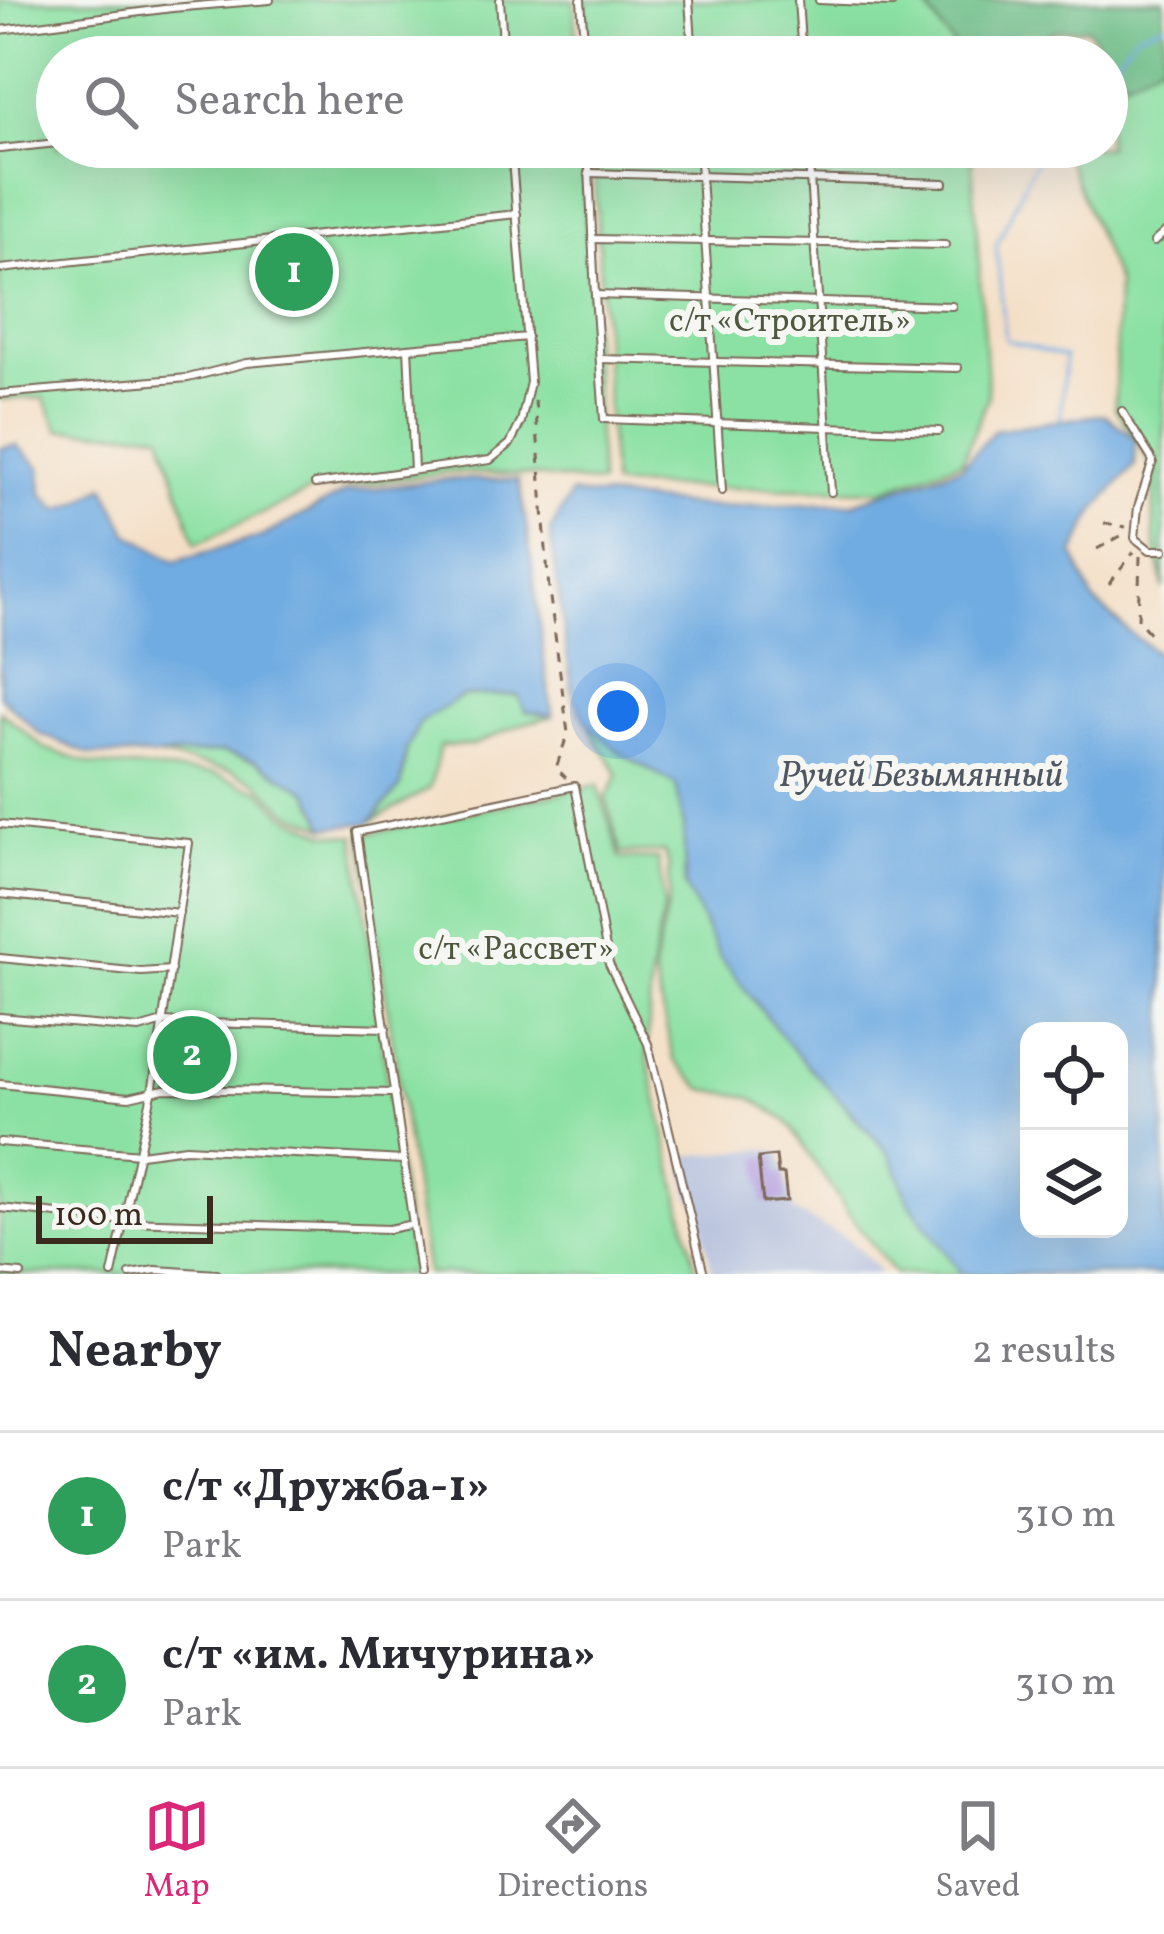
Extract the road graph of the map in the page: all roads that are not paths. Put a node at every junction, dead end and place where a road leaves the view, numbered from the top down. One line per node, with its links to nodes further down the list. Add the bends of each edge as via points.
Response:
1 (270, 0): 8 (lane)
2 (500, 0): 9 (lane)
3 (581, 0): 10 (lane)
4 (689, 0): 11 (lane)
5 (798, 0): 12 (lane)
6 (819, 0): 7 (lane)
7 (892, 3)
8 (0, 31)
9 (503, 36)
10 (584, 36)
11 (692, 36)
12 (801, 36)
13 (36, 145): 14 (lane)
14 (0, 149)
15 (514, 168): 23 (lane)
16 (588, 168): 19 (lane)
17 (700, 168): 20 (lane)
18 (809, 168): 21 (lane)
19 (588, 173): 20 (lane); 25 (lane)
20 (701, 177): 21 (lane); 26 (lane)
21 (810, 181): 22 (lane); 28 (lane)
22 (944, 183)
23 (517, 214): 30 (lane); 35 (lane)
24 (1164, 232): 27 (lane)
25 (592, 239): 26 (lane); 31 (lane)
26 (705, 240): 28 (lane); 32 (lane)
27 (1154, 242)
28 (814, 244): 29 (lane); 33 (lane)
29 (945, 245)
30 (0, 268)
31 (595, 295): 32 (lane); 37 (lane)
32 (709, 298): 33 (lane); 38 (lane)
33 (818, 303): 34 (lane); 39 (lane)
34 (952, 306)
35 (526, 337): 36 (lane); 46 (lane, via 530,382 511,444 490,460)
36 (409, 348): 41 (lane); 46 (lane)
37 (600, 359): 38 (lane); 43 (lane, via 604,419)
38 (713, 362): 39 (lane); 43 (lane)
39 (822, 364): 40 (lane); 44 (lane)
40 (958, 368)
41 (0, 394)
42 (1122, 411): 50 (lane, via 1154,461 1135,538)
43 (717, 423): 44 (lane); 48 (lane)
44 (826, 427): 45 (lane); 49 (lane)
45 (939, 431)
46 (414, 470): 47 (lane)
47 (315, 484)
48 (722, 491)
49 (831, 492)
50 (1164, 550)
51 (0, 824): 53 (lane, via 189,843)
52 (0, 894): 53 (lane)
53 (179, 913): 55 (lane)
54 (0, 958): 55 (lane)
55 (171, 970): 57 (lane)
56 (0, 1017): 57 (lane, via 139,1029)
57 (163, 1022): 58 (lane); 61 (lane)
58 (386, 1028): 60 (lane); 74 (lane, via 358,832 575,787 609,964 648,1044)
59 (0, 1084): 61 (lane)
60 (395, 1093): 61 (lane); 64 (lane)
61 (152, 1094): 63 (lane)
62 (0, 1142): 63 (lane)
63 (140, 1154): 64 (lane, via 186,1148); 66 (lane)
64 (404, 1160): 67 (lane)
65 (0, 1208): 66 (lane)
66 (125, 1221): 67 (lane); 70 (lane)
67 (413, 1224): 73 (lane)
68 (0, 1272): 69 (lane)
69 (21, 1274)
70 (112, 1274)
71 (130, 1274): 72 (lane)
72 (217, 1274)
73 (420, 1274)
74 (704, 1274)

